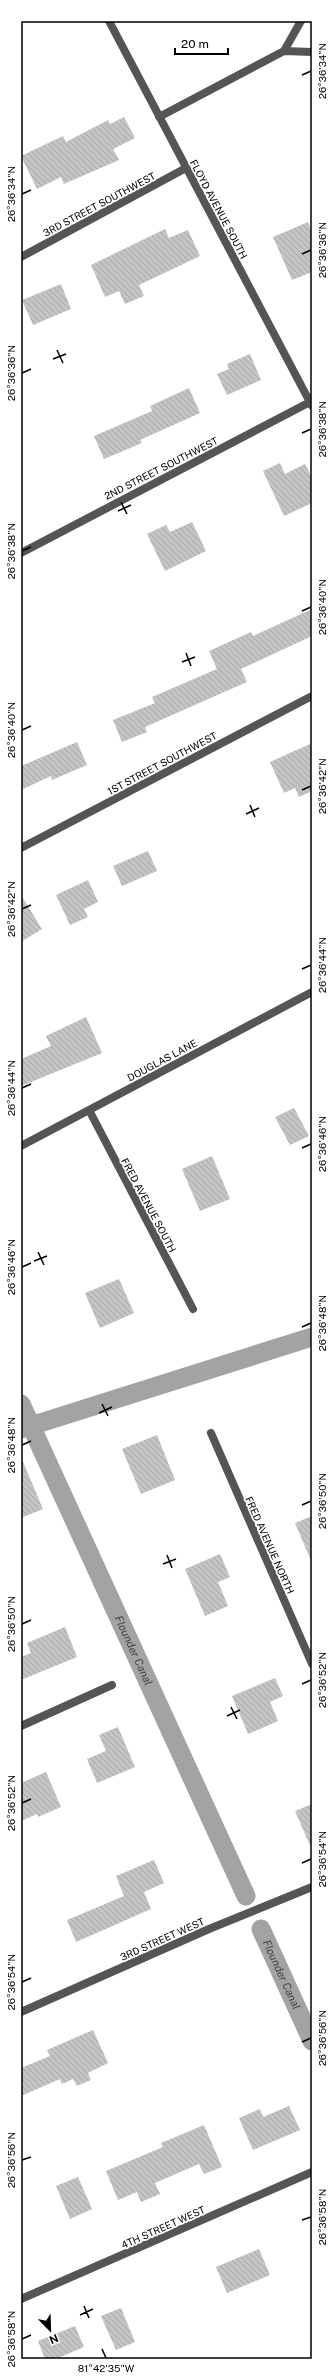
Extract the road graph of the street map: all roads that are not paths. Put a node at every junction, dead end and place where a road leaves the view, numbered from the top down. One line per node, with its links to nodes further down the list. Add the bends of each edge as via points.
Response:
1 (109, 21): 5 (street, FLOYD AVENUE SOUTH)
2 (301, 21): 3 (street)
3 (284, 51): 4 (street); 5 (street)
4 (312, 52)
5 (159, 117): 6 (street, FLOYD AVENUE SOUTH)
6 (186, 168): 7 (street, 3RD STREET SOUTHWEST); 8 (street, FLOYD AVENUE SOUTH)
7 (21, 257)
8 (311, 404): 9 (street, 2ND STREET SOUTHWEST)
9 (21, 553)
10 (312, 696): 11 (street, 1ST STREET SOUTHWEST)
11 (21, 848)
12 (312, 992): 13 (street, DOUGLAS LANE)
13 (89, 1110): 14 (street, DOUGLAS LANE); 15 (street, FRED AVENUE SOUTH)
14 (21, 1146)
15 (193, 1308)
16 (211, 1433): 17 (street, FRED AVENUE NORTH)
17 (312, 1664)
18 (112, 1686): 19 (street)
19 (21, 1726)
20 (312, 1887): 21 (street, 3RD STREET WEST, via 209,1929)
21 (21, 2012)
22 (312, 2172): 23 (street, 4TH STREET WEST)
23 (21, 2299)

